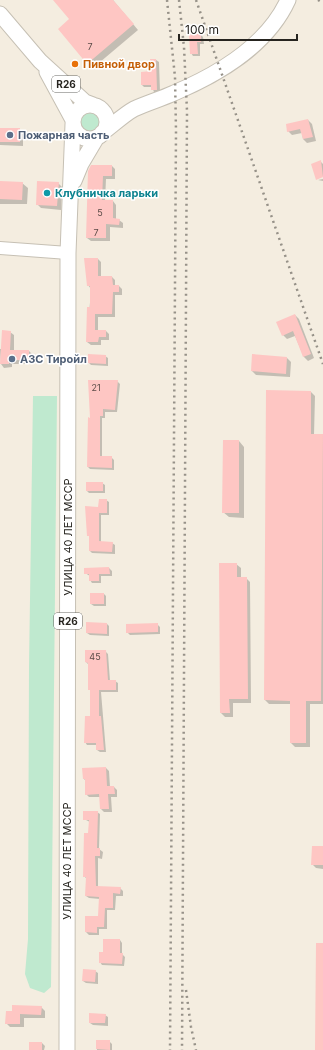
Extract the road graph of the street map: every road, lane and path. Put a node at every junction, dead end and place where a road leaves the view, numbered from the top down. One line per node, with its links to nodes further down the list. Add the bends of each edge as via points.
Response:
1 (288, 0): 5 (main road, via 277,20 240,58 175,93)
2 (0, 14): 3 (main road, R26)
3 (40, 61): 4 (main road, R26, via 85,102); 6 (main road, R26)
4 (95, 106): 5 (main road, via 107,111); 6 (main road, via 80,108); 7 (main road, via 105,116 106,122)
5 (133, 110): 7 (main road)
6 (73, 122): 7 (main road, via 76,132 83,138); 8 (main road, УЛИЦА 40 ЛЕТ МССР / R26)
7 (100, 135): 8 (main road, УЛИЦА 40 ЛЕТ МССР / R26, via 81,164)
8 (71, 191): 10 (main road, УЛИЦА 40 ЛЕТ МССР / R26)
9 (0, 248): 10 (street)
10 (68, 253): 11 (main road, УЛИЦА 40 ЛЕТ МССР / R26)
11 (67, 1050)

